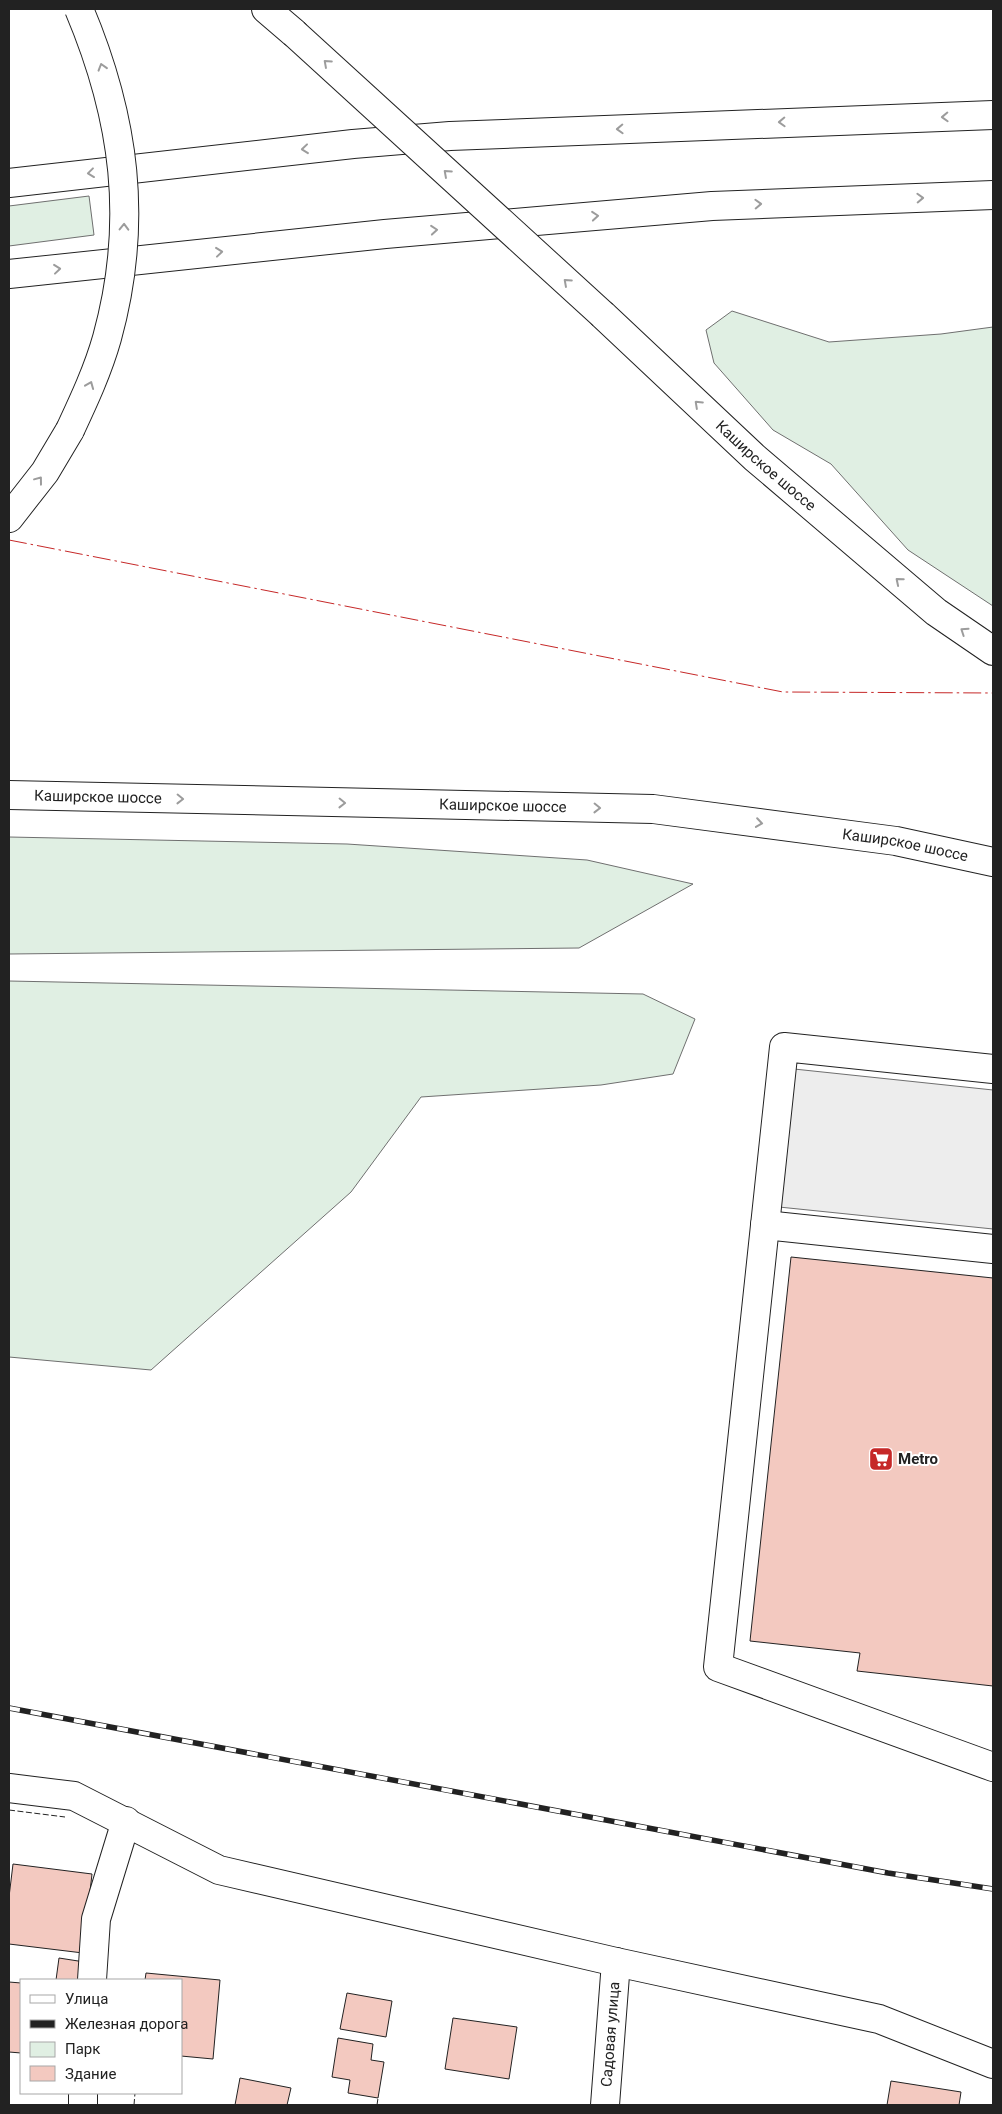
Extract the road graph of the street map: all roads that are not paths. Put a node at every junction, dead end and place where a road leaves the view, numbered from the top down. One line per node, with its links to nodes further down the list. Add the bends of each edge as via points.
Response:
1 (79, 9): 7 (main road, one-way to 1, bridge, via 45,472 70,430 91,385 118,291 124,243 120,145 111,97)
2 (266, 9): 8 (main road, Каширское шоссе, one-way to 2, bridge, via 936,612 754,458 603,315)
3 (993, 115): 4 (main road, one-way to 4, via 450,136)
4 (9, 183)
5 (993, 195): 6 (main road, one-way to 5, via 385,234 712,206)
6 (9, 274)
7 (9, 518)
8 (993, 650)
9 (9, 795): 10 (main road, Каширское шоссе, one-way to 10, via 653,809 896,842)
10 (993, 862)
11 (993, 1069): 12 (main road, via 784,1047)
12 (765, 1225): 13 (main road); 14 (main road, via 718,1667)
13 (993, 1249)
14 (993, 1767)
15 (9, 1788): 16 (main road, via 74,1796)
16 (126, 1822): 17 (main road, via 219,1870); 18 (main road, via 96,1919)
17 (616, 1962): 19 (main road, via 879,2019); 20 (main road, Садовая улица)
18 (92, 1979)
19 (993, 2064)
20 (605, 2105)

